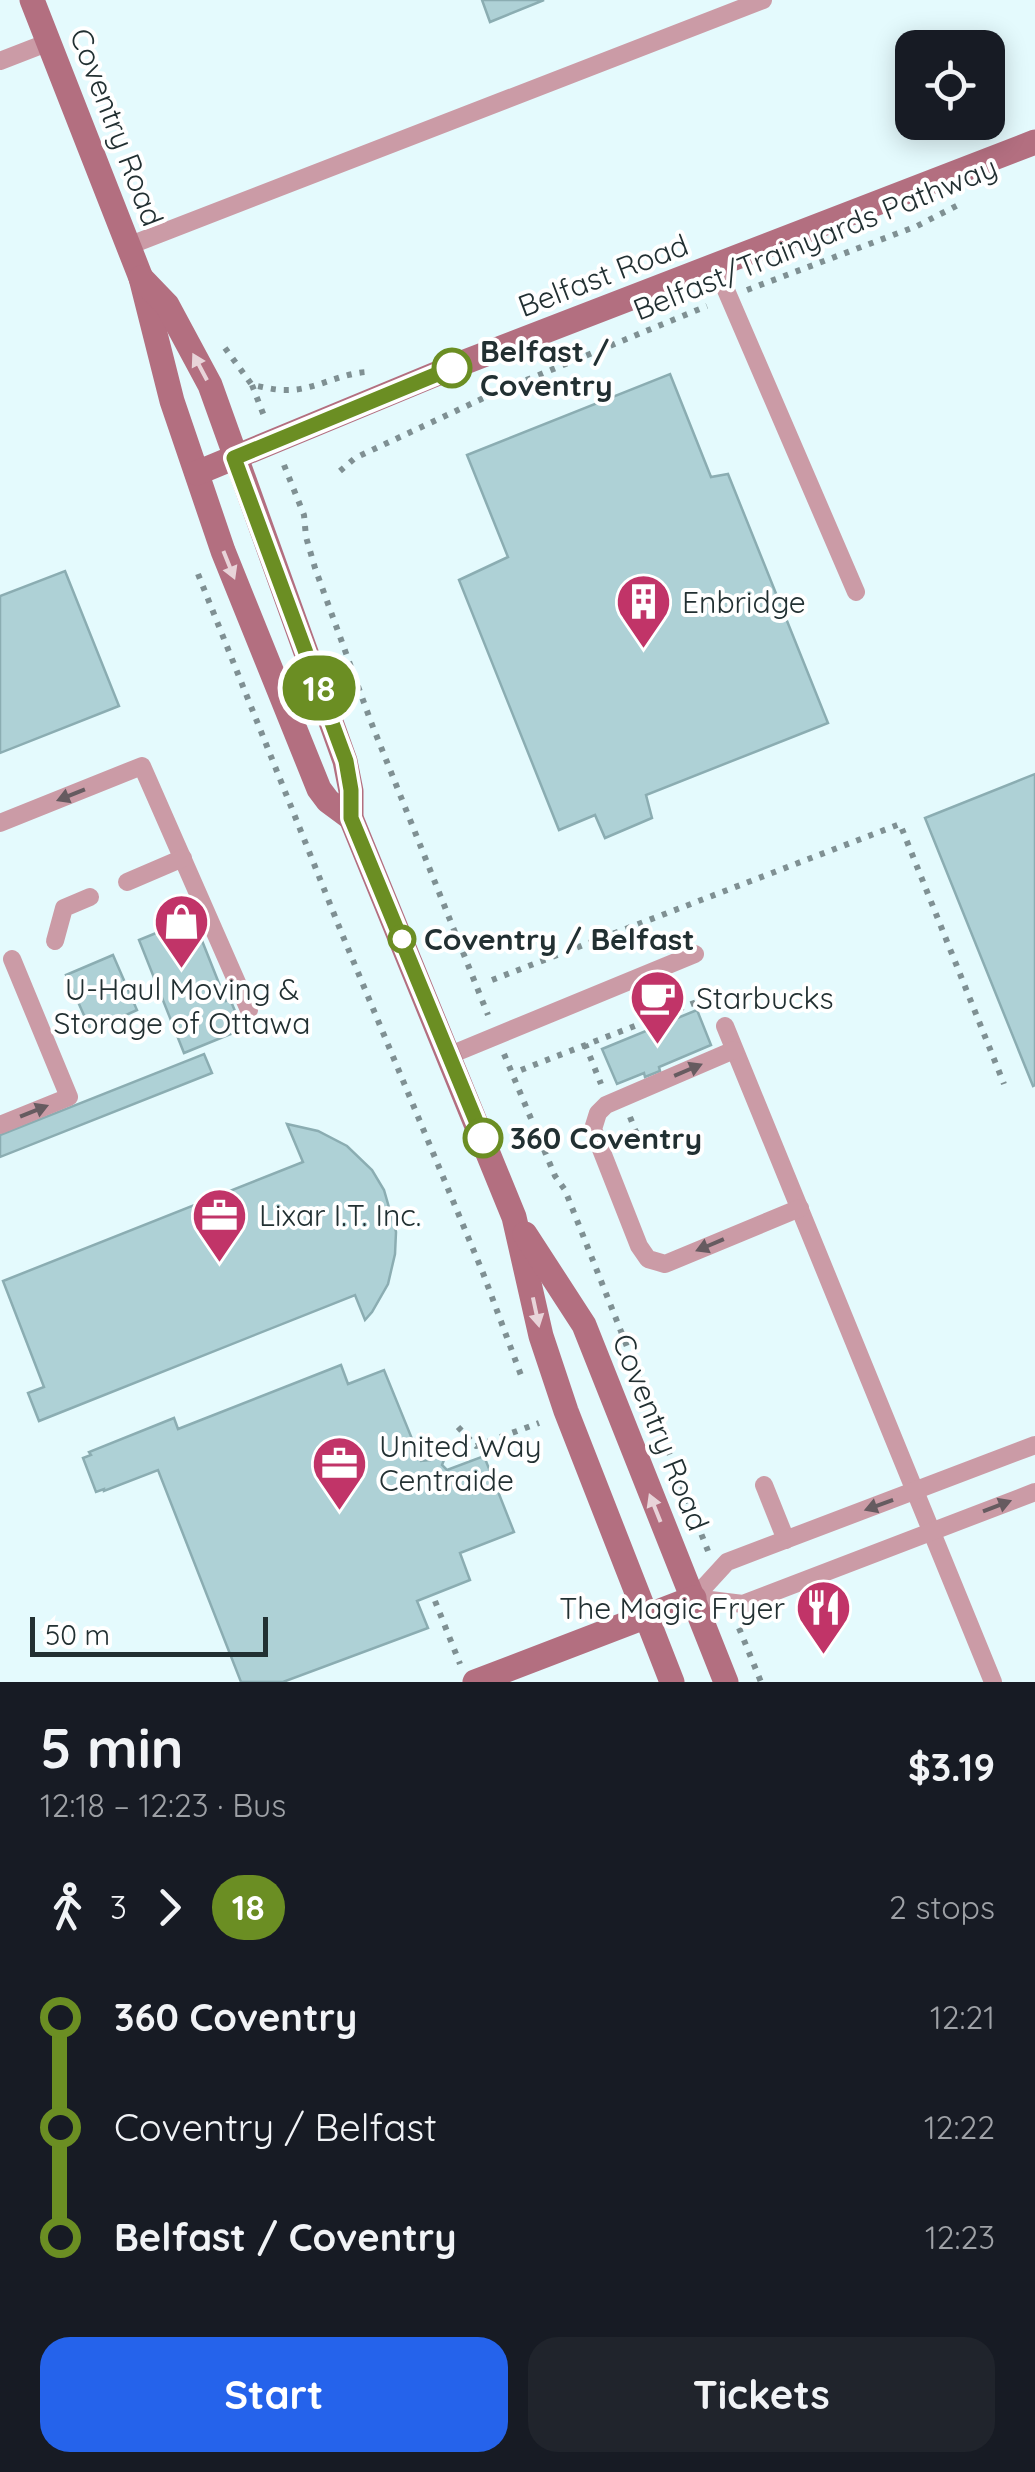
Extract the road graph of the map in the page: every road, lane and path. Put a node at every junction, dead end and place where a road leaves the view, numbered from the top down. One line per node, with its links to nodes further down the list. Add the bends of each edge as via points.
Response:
1 (32, 0): 3 (main road, Coventry Road)
2 (763, 0): 7 (lane)
3 (49, 42): 4 (lane); 7 (main road, Coventry Road)
4 (0, 62)
5 (1035, 142): 8 (main road, Belfast Road)
6 (968, 200): 10 (path, Belfast/Trainyards Pathway, via 917,226)
7 (128, 246): 9 (main road, Coventry Road)
8 (716, 267): 10 (lane); 13 (main road, Belfast Road)
9 (141, 278): 13 (main road, Coventry Road, one-way to 9, via 210,385 167,304); 15 (main road, Coventry Road)
10 (729, 296): 14 (path, Belfast/Trainyards Pathway, via 490,394); 17 (lane)
11 (218, 338): 12 (path, via 252,384 286,390)
12 (370, 372)
13 (234, 458): 15 (main road, Belfast Road); 18 (main road, Coventry Road, via 346,761)
14 (340, 471)
15 (197, 473): 18 (main road, Coventry Road, one-way to 18, via 314,777 328,801)
16 (194, 561): 37 (path)
17 (856, 592)
18 (351, 818): 31 (main road, Coventry Road)
19 (0, 823): 20 (lane, one-way to 19, via 142,766)
20 (184, 858): 21 (lane); 28 (lane)
21 (126, 882)
22 (90, 897): 23 (lane, via 64,908)
23 (56, 940)
24 (695, 954): 31 (lane)
25 (12, 959): 34 (lane, one-way to 25, via 69,1096)
26 (492, 980): 33 (path, via 900,824)
27 (712, 996): 32 (path)
28 (250, 1010)
29 (725, 1026): 30 (lane)
30 (734, 1050): 35 (lane); 35 (lane, one-way to 30, via 665,1264 648,1259 640,1246 593,1129 598,1113)
31 (450, 1055): 36 (main road, Coventry Road)
32 (521, 1070)
33 (1004, 1084)
34 (0, 1124)
35 (800, 1208): 44 (lane)
36 (514, 1217): 48 (main road, Coventry Road, one-way to 36, via 584,1325); 50 (main road, Coventry Road, one-way to 50, via 566,1411)
37 (527, 1390)
38 (533, 1406): 39 (path)
39 (539, 1423): 40 (path, via 476,1446); 41 (path)
40 (458, 1428)
41 (546, 1440)
42 (1035, 1445): 44 (lane)
43 (764, 1485): 47 (lane)
44 (916, 1492): 46 (lane); 47 (lane, one-way to 47)
45 (1035, 1492): 46 (lane, one-way to 45)
46 (932, 1531): 48 (lane, via 743,1604); 56 (lane)
47 (786, 1540): 48 (lane, via 727,1562)
48 (694, 1598): 50 (main road); 54 (main road, Coventry Road)
49 (435, 1601): 52 (path)
50 (648, 1616): 52 (main road); 53 (main road, Coventry Road)
51 (743, 1638): 55 (path)
52 (467, 1673)
53 (672, 1682)
54 (726, 1682)
55 (761, 1682)
56 (993, 1682)

